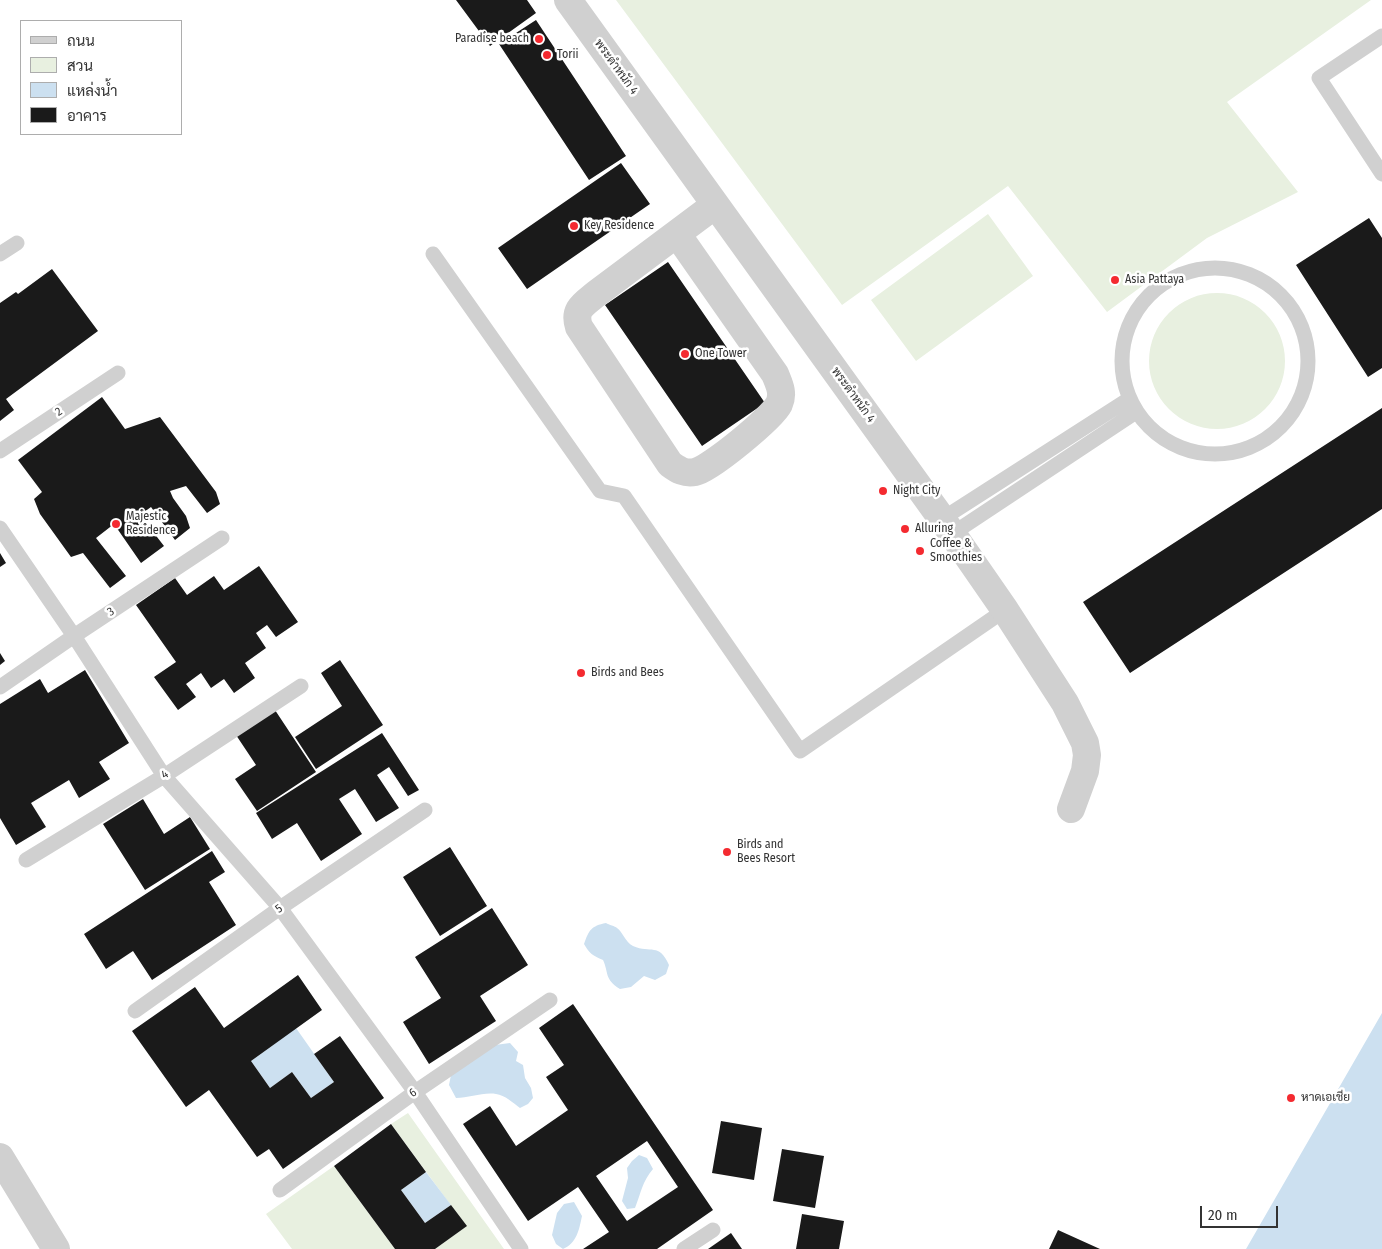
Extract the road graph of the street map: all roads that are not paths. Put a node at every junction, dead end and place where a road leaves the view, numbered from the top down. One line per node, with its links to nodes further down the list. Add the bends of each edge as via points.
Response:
1 (568, 0): 4 (street, พระตำหนัก 4)
2 (1382, 36): 3 (lane, via 1319,78)
3 (1382, 174)
4 (715, 205): 5 (street); 12 (street, พระตำหนัก 4)
5 (676, 234): 5 (street, via 781,387 779,404 761,425 701,470 688,473 670,464 577,320 580,307)
6 (17, 243): 7 (lane)
7 (0, 254)
8 (432, 254): 15 (lane, via 600,491 624,496 800,751)
9 (118, 373): 11 (lane, 2)
10 (1133, 405): 10 (lane, via 1121,353 1132,316 1152,290 1179,273 1224,267 1261,279 1294,311 1307,341 1308,365 1302,397 1284,425 1258,444 1230,454 1198,453 1165,440); 12 (lane)
11 (0, 451)
12 (947, 526): 15 (street, พระตำหนัก 4)
13 (0, 528): 16 (lane)
14 (222, 538): 16 (lane, 3)
15 (1005, 610): 20 (street, พระตำหนัก 4, via 1065,703 1085,742 1088,755)
16 (74, 636): 17 (lane, 3); 19 (lane)
17 (0, 686)
18 (301, 686): 19 (lane, 4)
19 (164, 776): 22 (lane, 4); 23 (lane)
20 (1070, 808)
21 (425, 810): 23 (lane, 5)
22 (26, 860)
23 (280, 908): 25 (lane, 5); 26 (lane)
24 (550, 1000): 26 (lane, 6)
25 (135, 1011)
26 (415, 1092): 28 (lane, 6); 31 (lane)
27 (0, 1157): 30 (street)
28 (280, 1190)
29 (713, 1230): 32 (lane)
30 (56, 1249)
31 (521, 1249)
32 (684, 1249)

